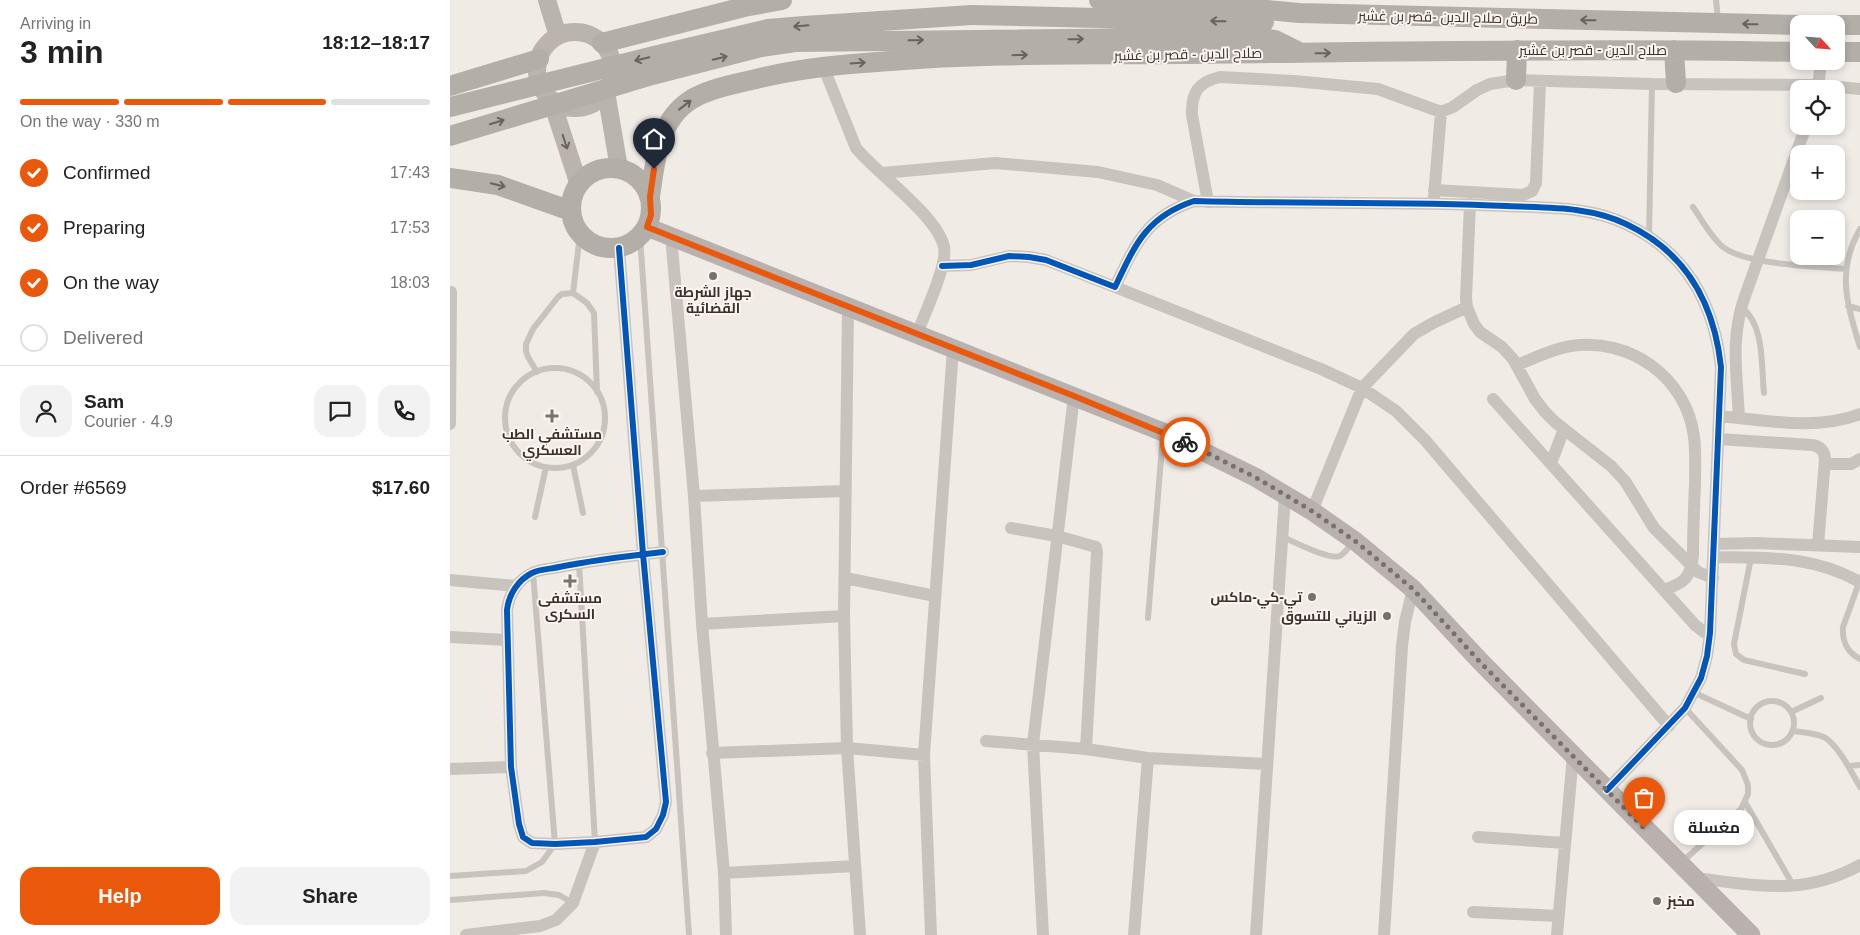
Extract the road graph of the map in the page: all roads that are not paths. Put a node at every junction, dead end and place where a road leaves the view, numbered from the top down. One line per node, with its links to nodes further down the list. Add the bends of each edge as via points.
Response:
1 (547, 0): 11 (main road)
2 (782, 0): 12 (highway)
3 (1099, 0): 5 (highway, طريق صلاح الدين -قصر بن غشير)
4 (1716, 0): 7 (lane)
5 (1203, 2): 6 (highway, طريق صلاح الدين -قصر بن غشير)
6 (1299, 13): 7 (highway, طريق صلاح الدين -قصر بن غشير, one-way to 6); 31 (highway, one-way to 31, bridge, via 1285,20 1269,22 972,15 804,26 768,30 654,56)
7 (1718, 24): 8 (highway, طريق صلاح الدين -قصر بن غشير, one-way to 7)
8 (1790, 25)
9 (1845, 25): 10 (highway)
10 (1860, 26)
11 (558, 36): 12 (main road, via 586,33); 19 (main road, via 546,46)
12 (602, 43): 29 (main road, via 613,67)
13 (1517, 50): 14 (highway, صلاح الدين - قصر بن غشير); 18 (highway, صلاح الدين - قصر بن غشير, one-way to 13); 21 (highway)
14 (1674, 50): 15 (highway, صلاح الدين - قصر بن غشير); 24 (highway)
15 (1790, 52)
16 (1845, 52): 17 (highway)
17 (1860, 52)
18 (1299, 53): 20 (highway, صلاح الدين - قصر بن غشير, one-way to 18, via 950,56); 34 (highway, one-way to 18, bridge, via 652,75 761,47 795,42 1257,37 1284,43)
19 (539, 59): 25 (highway); 30 (main road, via 540,85)
20 (824, 66): 36 (street, via 856,148); 40 (highway, صلاح الدين - قصر بن غشير, one-way to 20, via 660,139 667,124 689,101 736,84)
21 (1516, 80): 22 (street); 32 (street, via 1490,84)
22 (1540, 81): 23 (street); 39 (street, via 1536,183 1532,191 1523,195)
23 (1652, 84): 24 (street); 51 (lane)
24 (1676, 84): 26 (street)
25 (450, 86)
26 (1790, 86)
27 (1845, 88): 28 (street)
28 (1860, 89)
29 (606, 92): 30 (main road, via 593,104 576,108); 35 (main road)
30 (551, 99): 38 (main road, one-way to 38)
31 (450, 107)
32 (1441, 112): 39 (street); 42 (street, via 1397,95 1359,86 1220,76 1210,79 1194,93 1191,103)
33 (1803, 135): 53 (street)
34 (450, 136)
35 (619, 168): 38 (highway, via 596,171); 40 (highway, via 635,176)
36 (882, 173): 41 (street, via 995,163 1098,172 1157,185); 54 (street, via 935,228 944,247)
37 (450, 178): 46 (highway, one-way to 46, via 498,185)
38 (578, 185): 46 (highway)
39 (1434, 190): 43 (street)
40 (650, 197): 48 (highway, via 652,209)
41 (1194, 201): 42 (street); 56 (street, via 1176,207 1158,219 1136,243)
42 (1208, 202): 43 (street)
43 (1434, 204): 44 (street)
44 (1470, 204): 51 (street, via 1601,214); 60 (street)
45 (1693, 207): 53 (lane, via 1724,248)
46 (571, 211): 49 (highway)
47 (1860, 228): 55 (lane)
48 (644, 232): 50 (main road); 52 (highway, via 630,244); 99 (lane)
49 (580, 234): 52 (highway, via 593,245); 58 (lane)
50 (671, 236): 61 (main road); 88 (street)
51 (1649, 237): 75 (street, via 1686,271 1711,316 1721,367)
52 (619, 248): 100 (street)
53 (1758, 260): 55 (lane); 62 (street)
54 (942, 266): 56 (street, via 971,265 1009,256 1029,257 1046,260); 64 (street)
55 (1846, 269): 59 (lane)
56 (1115, 287): 69 (street)
57 (451, 292): 77 (street)
58 (573, 293): 68 (lane, via 562,294 553,302 528,338 526,351); 70 (lane, via 594,313)
59 (1848, 306): 63 (lane); 65 (lane)
60 (1467, 307): 67 (street, via 1480,332 1502,347); 69 (street, via 1414,334)
61 (848, 308): 64 (main road); 86 (street)
62 (1740, 308): 71 (lane, via 1752,318 1758,332); 76 (street, via 1735,343)
63 (1860, 309)
64 (917, 334): 66 (main road)
65 (1860, 347)
66 (953, 349): 72 (main road); 112 (street)
67 (1517, 365): 78 (street, via 1535,399); 103 (street, via 1556,349 1598,345 1639,357 1672,385 1686,409 1696,450)
68 (537, 372): 70 (lane, via 566,370 584,378); 85 (lane, via 520,382 514,390 505,418 509,437 520,454 536,465)
69 (1362, 388): 89 (street); 126 (street, via 1396,411 1425,440)
70 (597, 392): 84 (lane, via 604,410 603,429 595,447)
71 (1764, 392)
72 (1074, 396): 79 (main road); 93 (street)
73 (1493, 399): 82 (street)
74 (1860, 414): 76 (street, via 1805,423)
75 (1719, 416): 76 (street); 80 (street)
76 (1739, 418)
77 (450, 424)
78 (1564, 429): 82 (street); 103 (street, via 1618,473 1654,528)
79 (1163, 432): 87 (main road, via 1225,461); 114 (lane)
80 (1718, 439): 83 (street, via 1816,446 1824,451); 98 (street)
81 (1860, 459): 83 (street, via 1851,464)
82 (1551, 463): 111 (street)
83 (1825, 464): 96 (street)
84 (573, 465): 85 (lane); 90 (lane)
85 (546, 467): 91 (lane)
86 (845, 490): 88 (street); 105 (street)
87 (1285, 495): 89 (main road); 94 (street)
88 (694, 496): 115 (street)
89 (1312, 511): 95 (main road)
90 (583, 513)
91 (535, 517)
92 (1011, 528): 93 (street)
93 (1057, 536): 129 (street); 131 (street, via 1091,544 1097,552)
94 (1283, 537): 95 (lane, via 1336,557); 136 (street)
95 (1355, 541): 110 (main road)
96 (1818, 545): 97 (street); 98 (street, via 1755,543)
97 (1860, 547)
98 (1714, 551): 101 (street); 106 (street)
99 (663, 552): 100 (street); 160 (lane)
100 (643, 554): 102 (street); 145 (street, via 666,802 656,829 646,837)
101 (1751, 558): 108 (street, via 1806,561); 120 (lane, via 1734,644 1736,654 1744,660)
102 (579, 563): 104 (street); 145 (lane)
103 (1692, 566): 106 (street); 111 (street, via 1679,585)
104 (533, 573): 109 (street); 147 (lane)
105 (845, 578): 112 (street); 113 (street)
106 (1713, 578): 116 (street)
107 (450, 580): 109 (street)
108 (1860, 581): 119 (lane, via 1843,635 1848,650)
109 (516, 586): 118 (street, via 508,601)
110 (1413, 589): 134 (main road); 167 (street, via 1402,646)
111 (1664, 590): 116 (street, via 1695,626)
112 (935, 596): 133 (street)
113 (844, 616): 115 (street); 130 (street)
114 (1148, 618)
115 (702, 624): 132 (street)
116 (1710, 633): 121 (street)
117 (450, 637): 118 (street)
118 (507, 640): 139 (street)
119 (1860, 659)
120 (1805, 674)
121 (1695, 693): 123 (street); 125 (lane)
122 (1821, 698): 124 (lane)
123 (1685, 708): 126 (street); 143 (lane, via 1742,770 1748,785)
124 (1791, 712): 125 (lane, via 1782,703 1769,702 1757,707); 127 (lane)
125 (1751, 719): 127 (lane, via 1752,732 1766,744 1779,744)
126 (1669, 726): 142 (street)
127 (1793, 731): 138 (lane, via 1825,738)
128 (986, 741): 129 (street)
129 (1033, 744): 131 (street); 164 (street)
130 (847, 748): 132 (street); 133 (street); 150 (street)
131 (1086, 749): 135 (street)
132 (712, 753): 151 (street)
133 (924, 755): 163 (street)
134 (1573, 755): 142 (main road); 146 (street)
135 (1148, 758): 136 (street); 165 (street)
136 (1266, 764): 166 (street)
137 (1860, 765): 138 (lane)
138 (1848, 766): 141 (lane)
139 (511, 767): 140 (street); 147 (street, via 523,837 532,843)
140 (450, 769)
141 (1860, 787)
142 (1606, 790): 148 (main road)
143 (1745, 802): 148 (lane, via 1741,809); 154 (lane)
144 (1478, 837): 146 (street)
145 (595, 842): 147 (street); 156 (street)
146 (1565, 843): 158 (street)
147 (555, 844): 152 (lane, via 542,862 526,871)
148 (1674, 858): 153 (main road); 169 (main road, via 1678,871 1690,888)
149 (1860, 865): 154 (street, via 1821,882)
150 (855, 866): 151 (street); 162 (street)
151 (724, 874): 161 (street)
152 (450, 876)
153 (1695, 878): 154 (street); 170 (main road)
154 (1794, 887)
155 (450, 900): 156 (lane, via 544,893 559,894)
156 (572, 903): 159 (street, via 556,920 540,926)
157 (1473, 912): 158 (street)
158 (1559, 916): 168 (street)
159 (466, 935)
160 (689, 935)
161 (726, 935)
162 (860, 935)
163 (930, 935)
164 (1043, 935)
165 (1134, 935)
166 (1256, 935)
167 (1384, 935)
168 (1557, 935)
169 (1736, 935)
170 (1751, 935)

